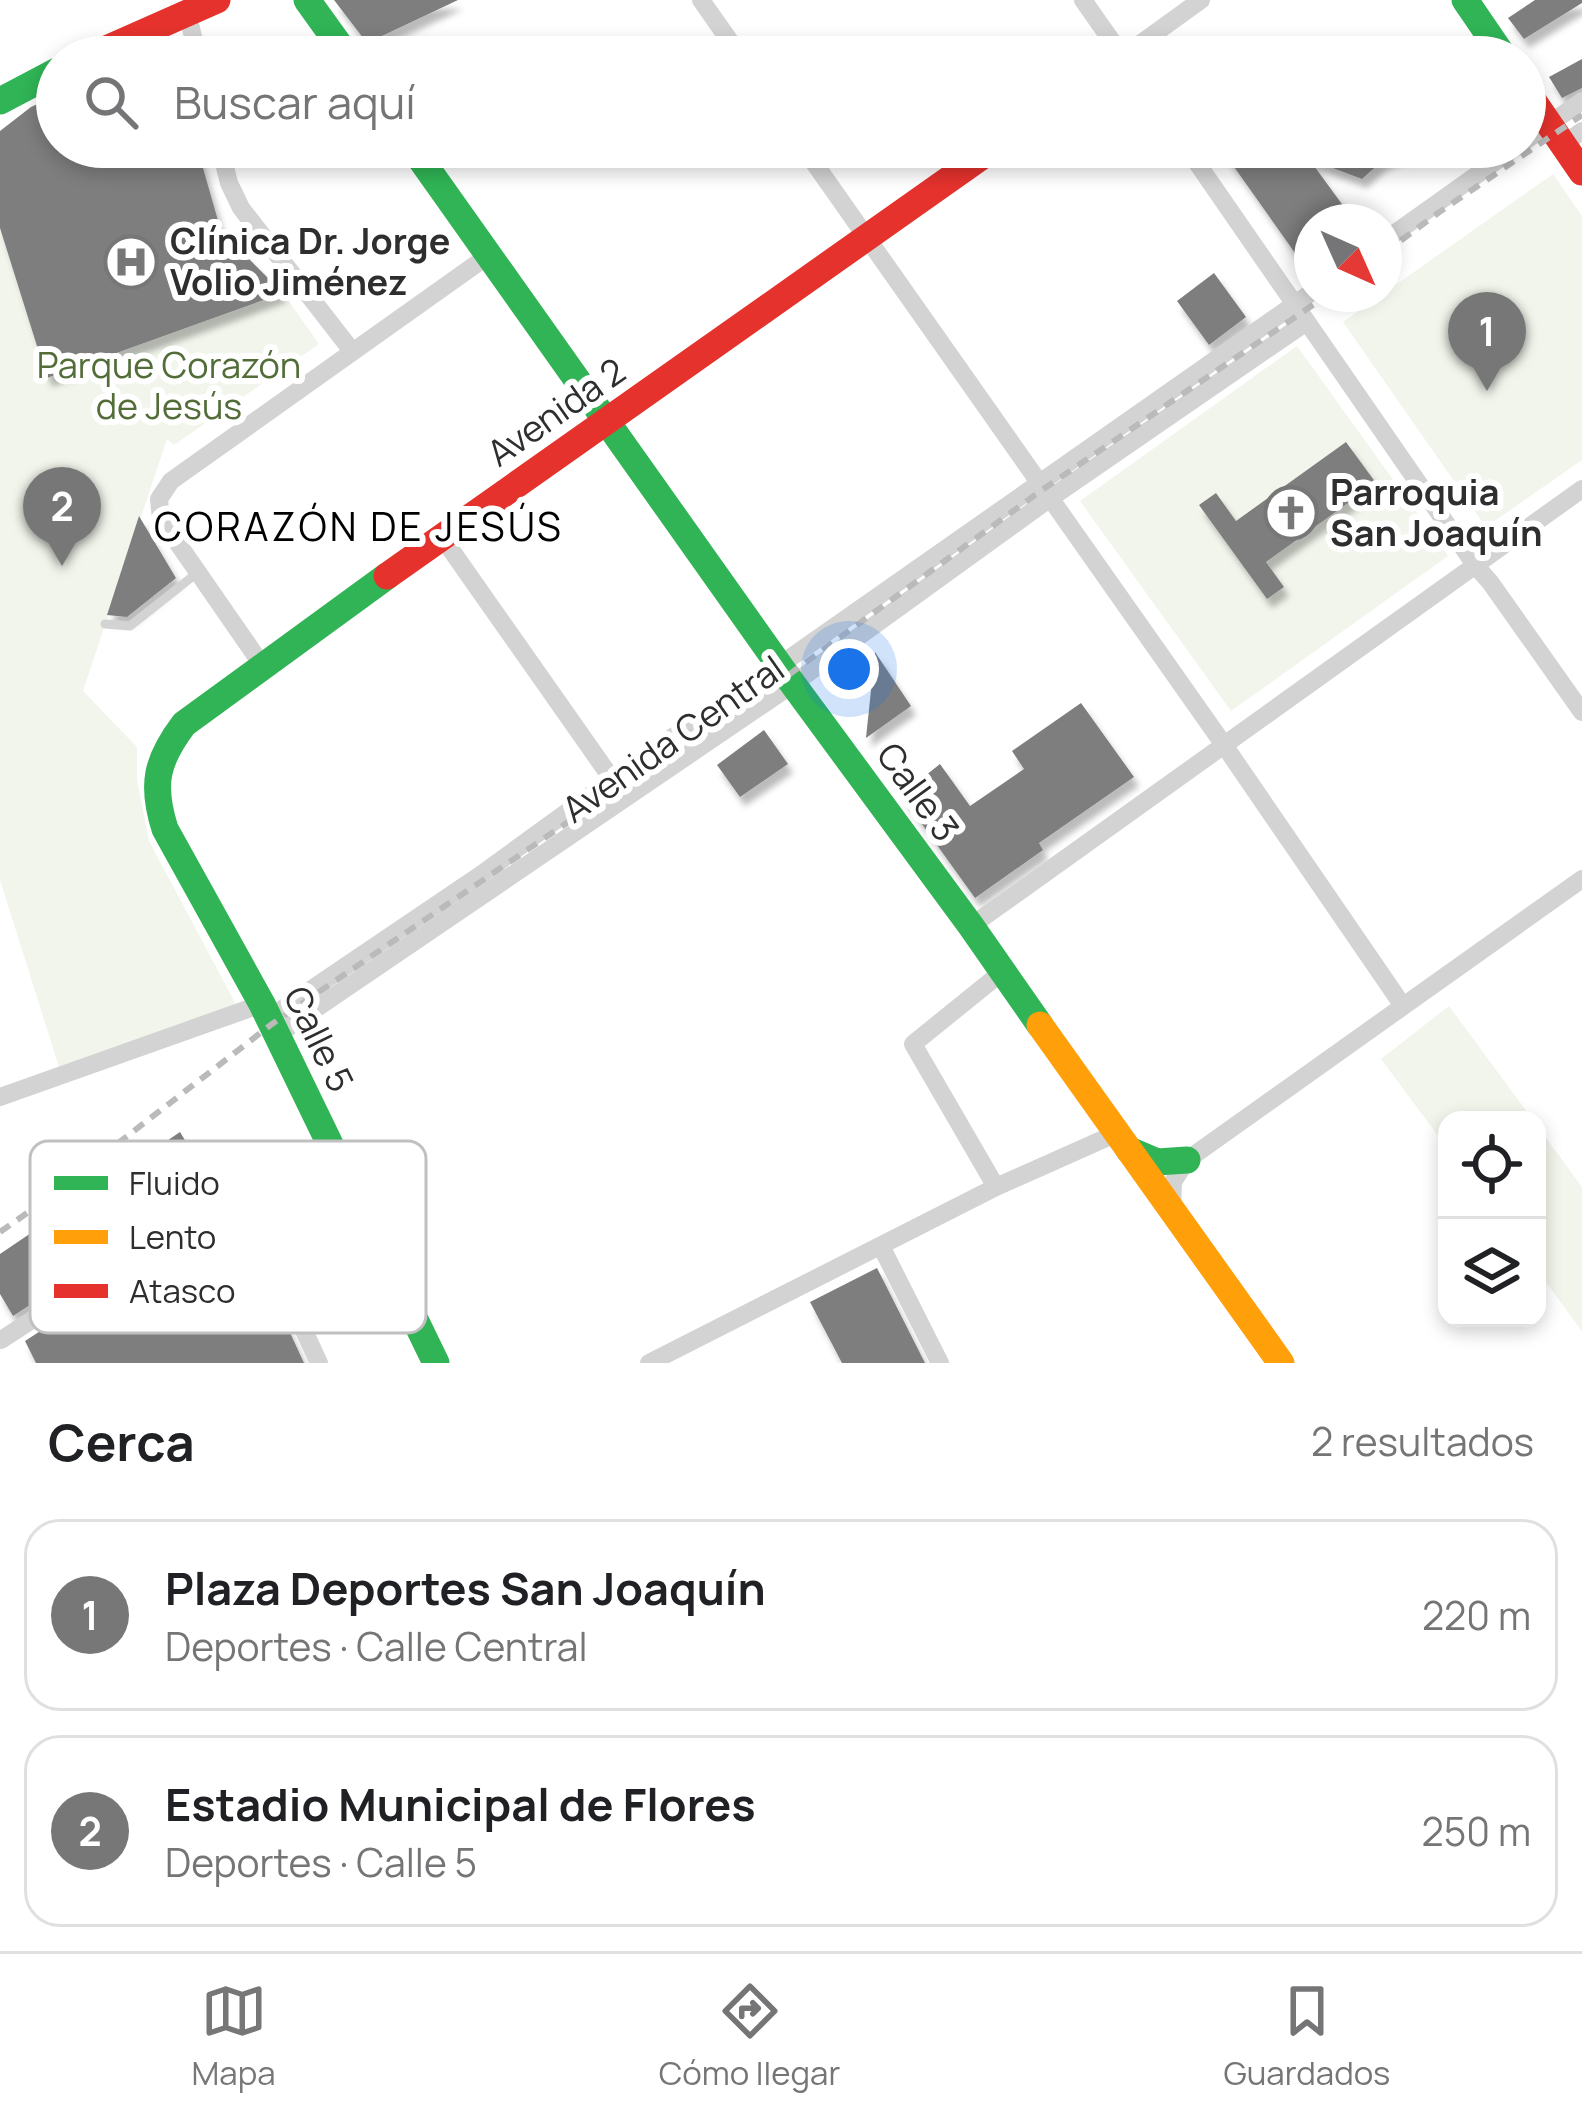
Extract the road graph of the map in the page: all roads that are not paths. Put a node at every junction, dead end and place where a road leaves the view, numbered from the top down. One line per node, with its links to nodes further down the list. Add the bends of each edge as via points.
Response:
1 (217, 0): 7 (street)
2 (308, 0): 10 (street)
3 (701, 0): 11 (street)
4 (1083, 0): 12 (street)
5 (1202, 0): 13 (street)
6 (1465, 0): 14 (street)
7 (191, 6): 8 (street); 9 (street)
8 (130, 36)
9 (195, 36)
10 (333, 36)
11 (726, 36)
12 (1108, 36)
13 (1151, 36)
14 (1490, 36)
15 (36, 82): 16 (street)
16 (0, 100)
17 (1582, 101): 18 (street)
18 (1564, 133): 25 (street)
19 (226, 168): 33 (street, via 241,208)
20 (427, 168): 28 (street, Calle 3)
21 (817, 168): 27 (street)
22 (966, 168): 27 (street, Avenida 2)
23 (1202, 168): 29 (street)
24 (1487, 168): 26 (street)
25 (1582, 172)
26 (1402, 228)
27 (866, 239): 34 (street, Avenida 2); 36 (street)
28 (489, 255): 33 (street); 34 (street, Calle 3)
29 (1294, 285)
30 (1294, 305): 36 (street, Avenida Central)
31 (1305, 312): 32 (street)
32 (1305, 323): 36 (street, Avenida Central); 38 (street)
33 (352, 351): 39 (street, via 171,481 159,499 161,519)
34 (605, 421): 37 (street, Avenida 2); 42 (street, Calle 3)
35 (1582, 489): 38 (street)
36 (1044, 491): 42 (street, Avenida Central); 45 (street)
37 (442, 537): 41 (street, Avenida 2); 46 (street)
38 (1475, 565): 43 (street); 45 (street)
39 (197, 574): 40 (lane, via 130,626); 41 (street)
40 (104, 624)
41 (262, 664): 44 (street, Avenida 2)
42 (786, 675): 46 (street, Avenida Central); 47 (street, Avenida Central); 49 (street, Calle 3)
43 (1582, 712)
44 (167, 746): 52 (street, Calle 5, via 157,775 165,829)
45 (1224, 746): 49 (street); 51 (street)
46 (612, 780): 47 (street); 52 (street, Avenida Central)
47 (624, 797): 52 (street, Avenida Central)
48 (1582, 879): 51 (street)
49 (971, 926): 50 (street, Calle 3)
50 (1002, 972): 55 (street, Calle 3); 57 (street, via 913,1044)
51 (1403, 1006): 56 (street)
52 (269, 1019): 53 (street); 54 (street, Calle 5)
53 (0, 1097)
54 (329, 1141)
55 (1120, 1141): 56 (street, via 1152,1162); 57 (street); 58 (street, Calle 3)
56 (1187, 1160): 58 (street, via 1173,1182)
57 (996, 1187): 59 (street)
58 (1172, 1212): 68 (street, Calle 3)
59 (881, 1246): 66 (street); 67 (street)
60 (30, 1321): 63 (street)
61 (305, 1333): 64 (street)
62 (422, 1333): 65 (street, Calle 5)
63 (1, 1340)
64 (319, 1363)
65 (436, 1363)
66 (649, 1363)
67 (940, 1363)
68 (1281, 1363)

